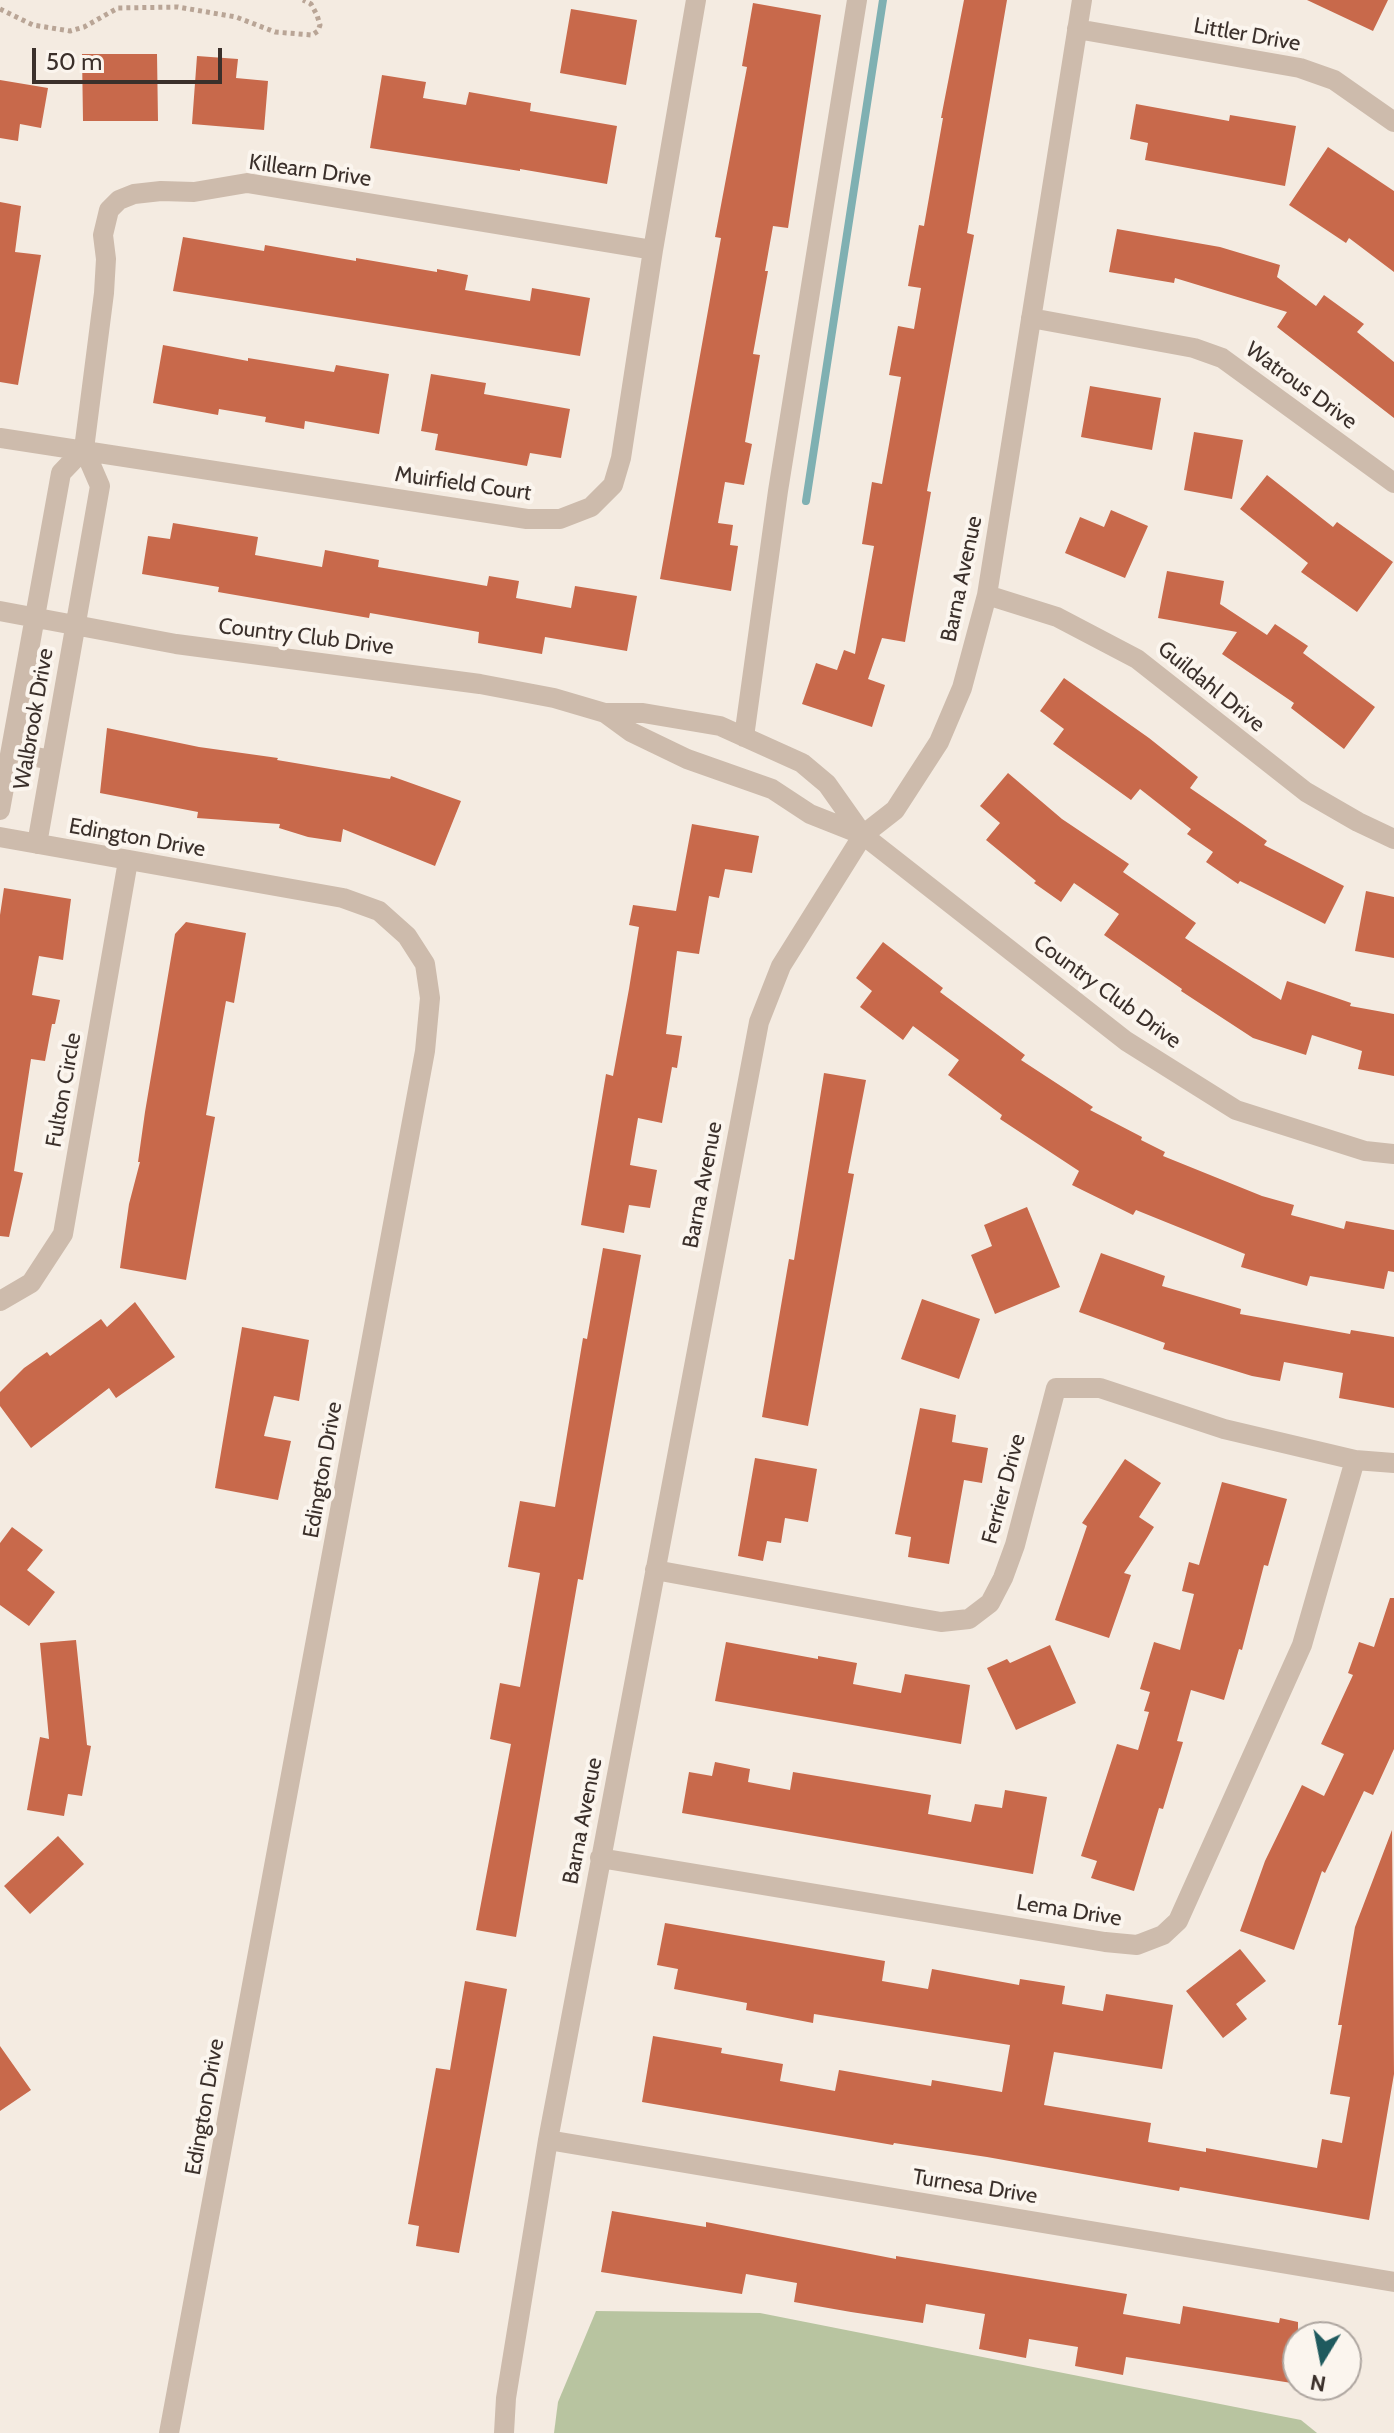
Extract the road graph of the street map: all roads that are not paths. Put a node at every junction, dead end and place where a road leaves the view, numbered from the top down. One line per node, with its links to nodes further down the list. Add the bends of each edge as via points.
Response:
1 (696, 0): 6 (street, Muirfield Court)
2 (857, 0): 16 (street)
3 (1082, 0): 4 (street, Barna Avenue)
4 (1077, 29): 5 (street, Littler Drive, via 1300,68 1334,80); 7 (street, Barna Avenue)
5 (1394, 122)
6 (653, 250): 9 (street, Muirfield Court, via 613,485 591,507 560,519 527,519); 9 (street, Killearn Drive, via 247,183 134,194 109,210 103,235 104,293)
7 (1031, 318): 10 (street, Watrous Drive, via 1194,348 1222,358); 11 (street, Barna Avenue)
8 (0, 438): 9 (street, Muirfield Court)
9 (84, 449): 13 (street, via 61,473); 14 (street, Walbrook Drive, via 100,486)
10 (1394, 483)
11 (987, 595): 20 (street, Barna Avenue, via 962,688 939,742 895,810); 22 (street, Guildahl Drive, via 1057,617 1137,659 1306,792)
12 (0, 611): 13 (street, Country Club Drive)
13 (35, 618): 14 (street, Country Club Drive); 17 (street, Walbrook Drive)
14 (74, 625): 15 (street, Country Club Drive, via 176,644 480,684); 18 (street, Walbrook Drive)
15 (605, 713): 16 (street, Country Club Drive, via 643,713 720,726); 20 (street, Country Club Drive, via 659,746 772,789 810,814)
16 (744, 737): 20 (street, Country Club Drive, via 802,763 827,784)
17 (11, 752): 18 (street); 19 (street, Walbrook Drive)
18 (51, 760): 23 (street, Walbrook Drive)
19 (0, 810)
20 (863, 835): 25 (street, Country Club Drive, via 1126,1041 1236,1110 1365,1151); 29 (street, Barna Avenue, via 781,966 759,1022)
21 (0, 837): 23 (street, Edington Drive)
22 (1394, 839)
23 (37, 844): 24 (street, Edington Drive)
24 (128, 861): 26 (street, Fulton Circle, via 63,1234 31,1283); 33 (street, Edington Drive, via 343,898 379,911 407,936 425,964 430,998 425,1051)
25 (1394, 1154)
26 (0, 1301)
27 (1355, 1460): 28 (street, Ferrier Drive); 29 (street, Ferrier Drive, via 1224,1429 1100,1388 1056,1388 1003,1578 990,1603 969,1619 941,1622); 30 (street, Lema Drive, via 1302,1645 1178,1921 1163,1935 1137,1945 1105,1942)
28 (1394, 1463)
29 (655, 1570): 30 (street, Barna Avenue)
30 (600, 1858): 31 (street, Barna Avenue)
31 (548, 2140): 32 (street, Turnesa Drive); 34 (street, Barna Avenue)
32 (1394, 2282)
33 (169, 2433)
34 (504, 2433)

